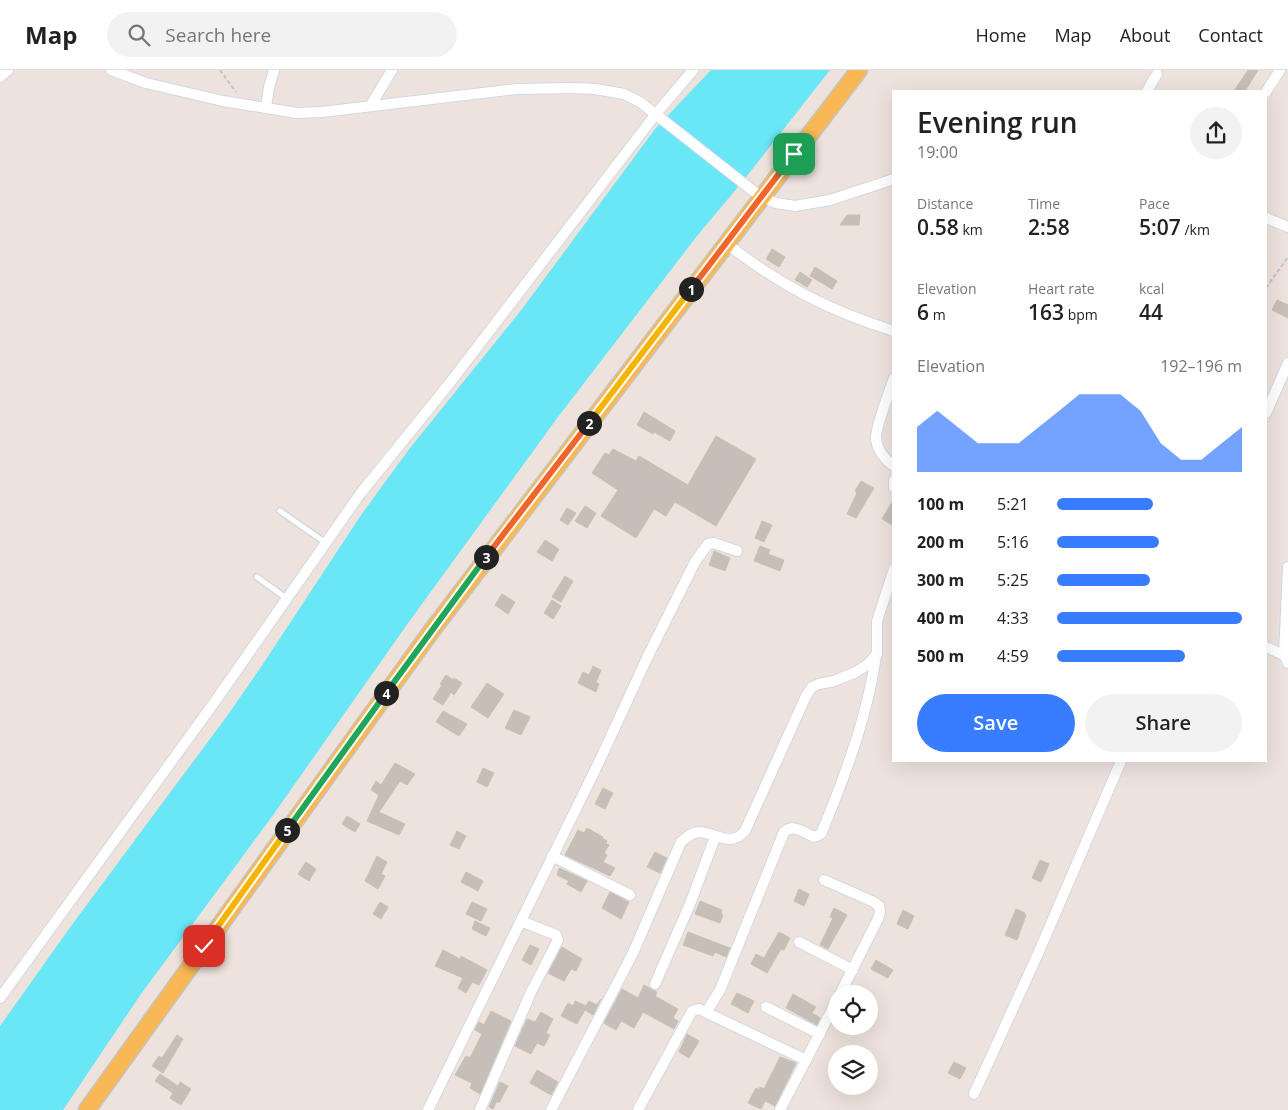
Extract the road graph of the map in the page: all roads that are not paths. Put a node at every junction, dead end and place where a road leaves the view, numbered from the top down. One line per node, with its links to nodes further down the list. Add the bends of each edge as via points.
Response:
1 (8, 70): 9 (street)
2 (111, 70): 13 (street, via 146,83)
3 (274, 70): 13 (street)
4 (392, 70): 12 (street)
5 (693, 70): 14 (street)
6 (858, 70): 16 (main road)
7 (1280, 70): 11 (street)
8 (1157, 74): 10 (street)
9 (0, 77)
10 (1148, 90)
11 (1267, 90)
12 (371, 105): 13 (street, via 297,113); 14 (street, via 517,89 575,88 624,94)
13 (266, 107)
14 (657, 116): 16 (street); 26 (street, via 360,494)
15 (892, 180): 16 (street, via 830,200 795,206 776,203)
16 (756, 193): 19 (main road)
17 (1267, 218): 18 (street)
18 (1288, 227)
19 (726, 243): 20 (street, via 788,287 824,305); 52 (main road, via 430,633)
20 (892, 330)
21 (1288, 363): 23 (street)
22 (892, 384): 24 (street, via 876,435 879,450)
23 (1267, 412)
24 (892, 465)
25 (280, 511): 26 (lane)
26 (326, 544): 31 (street)
27 (737, 551): 37 (street, via 714,542 708,544 695,562)
28 (1288, 567): 34 (street)
29 (892, 575): 33 (street, via 877,621)
30 (257, 577): 31 (lane)
31 (287, 599): 45 (street)
32 (1267, 648): 34 (street)
33 (877, 654): 36 (street, via 856,672 812,687 745,831 739,838 731,840); 47 (street, via 861,724 821,834 814,837 793,827 784,832 720,990)
34 (1286, 659)
35 (1121, 762): 51 (street)
36 (715, 837): 43 (street); 55 (street, via 698,832 681,842 633,953)
37 (552, 856): 39 (street); 40 (street)
38 (824, 880): 42 (street, via 879,906 878,919)
39 (630, 895)
40 (521, 921): 53 (street); 54 (street, via 556,935 558,940 531,992)
41 (799, 942): 42 (street)
42 (852, 970): 44 (street)
43 (655, 984)
44 (844, 985)
45 (0, 998)
46 (766, 1007): 49 (street)
47 (707, 1011): 50 (street); 56 (street, via 692,1011)
48 (828, 1018): 49 (street)
49 (820, 1034): 50 (street)
50 (806, 1060): 57 (street)
51 (974, 1094)
52 (90, 1109)
53 (428, 1110)
54 (480, 1110)
55 (551, 1110)
56 (638, 1110)
57 (780, 1110)

